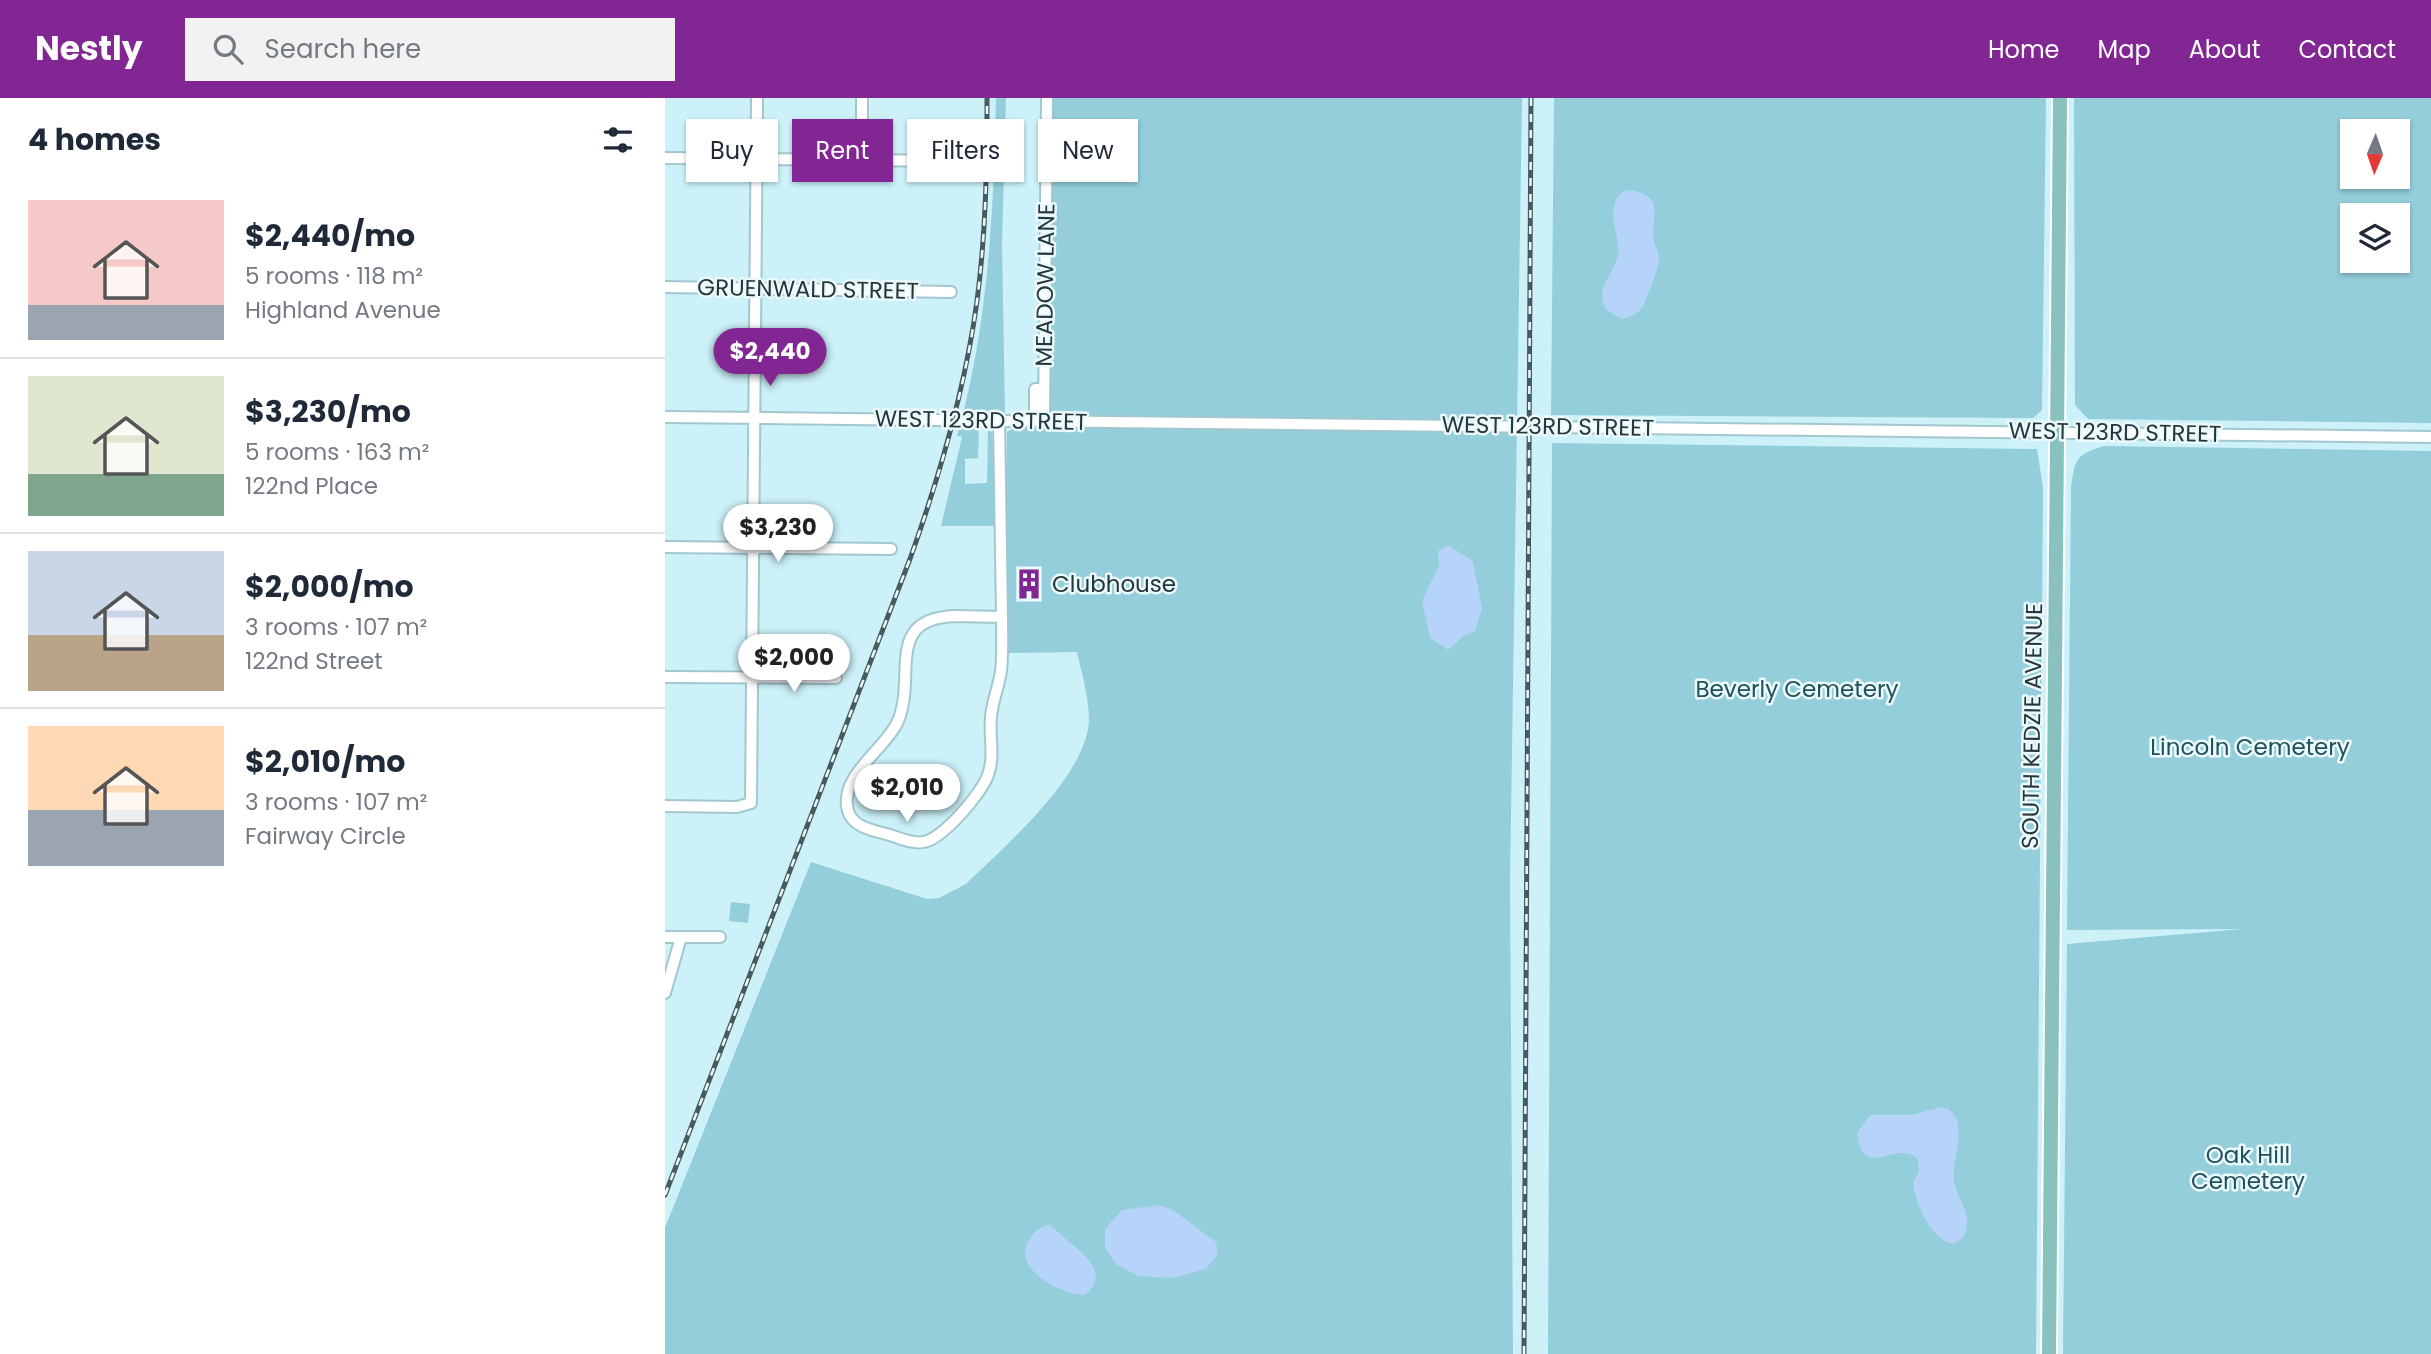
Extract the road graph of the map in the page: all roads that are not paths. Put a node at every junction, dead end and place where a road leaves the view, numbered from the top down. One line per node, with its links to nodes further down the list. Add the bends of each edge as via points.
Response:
1 (757, 98): 5 (street)
2 (862, 98): 6 (street)
3 (1047, 98): 16 (street, MEADOW LANE)
4 (2060, 98): 17 (main road, SOUTH KEDZIE AVENUE)
5 (757, 119)
6 (862, 119)
7 (665, 158): 8 (street)
8 (686, 158)
9 (756, 182): 11 (street)
10 (665, 287): 11 (street, GRUENWALD STREET)
11 (755, 288): 12 (street, GRUENWALD STREET); 14 (street)
12 (951, 292)
13 (665, 417): 14 (street, WEST 123RD STREET)
14 (754, 418): 15 (street, WEST 123RD STREET); 20 (street)
15 (999, 421): 16 (street, WEST 123RD STREET); 22 (street)
16 (1039, 421): 17 (street, WEST 123RD STREET)
17 (2058, 431): 18 (street, WEST 123RD STREET); 31 (main road, SOUTH KEDZIE AVENUE)
18 (2431, 437)
19 (665, 547): 20 (street)
20 (753, 548): 21 (street); 24 (street)
21 (891, 548)
22 (1002, 618): 22 (street, via 1001,671 991,719 993,757 982,787 940,836 925,843 857,824 848,811 851,783 899,719 905,653 914,632 933,617)
23 (665, 677): 24 (street)
24 (753, 678): 25 (street); 26 (street, via 751,803 737,807)
25 (836, 678)
26 (665, 806)
27 (665, 937): 28 (street)
28 (681, 937): 29 (street); 30 (street)
29 (720, 937)
30 (665, 993)
31 (2049, 1354)

